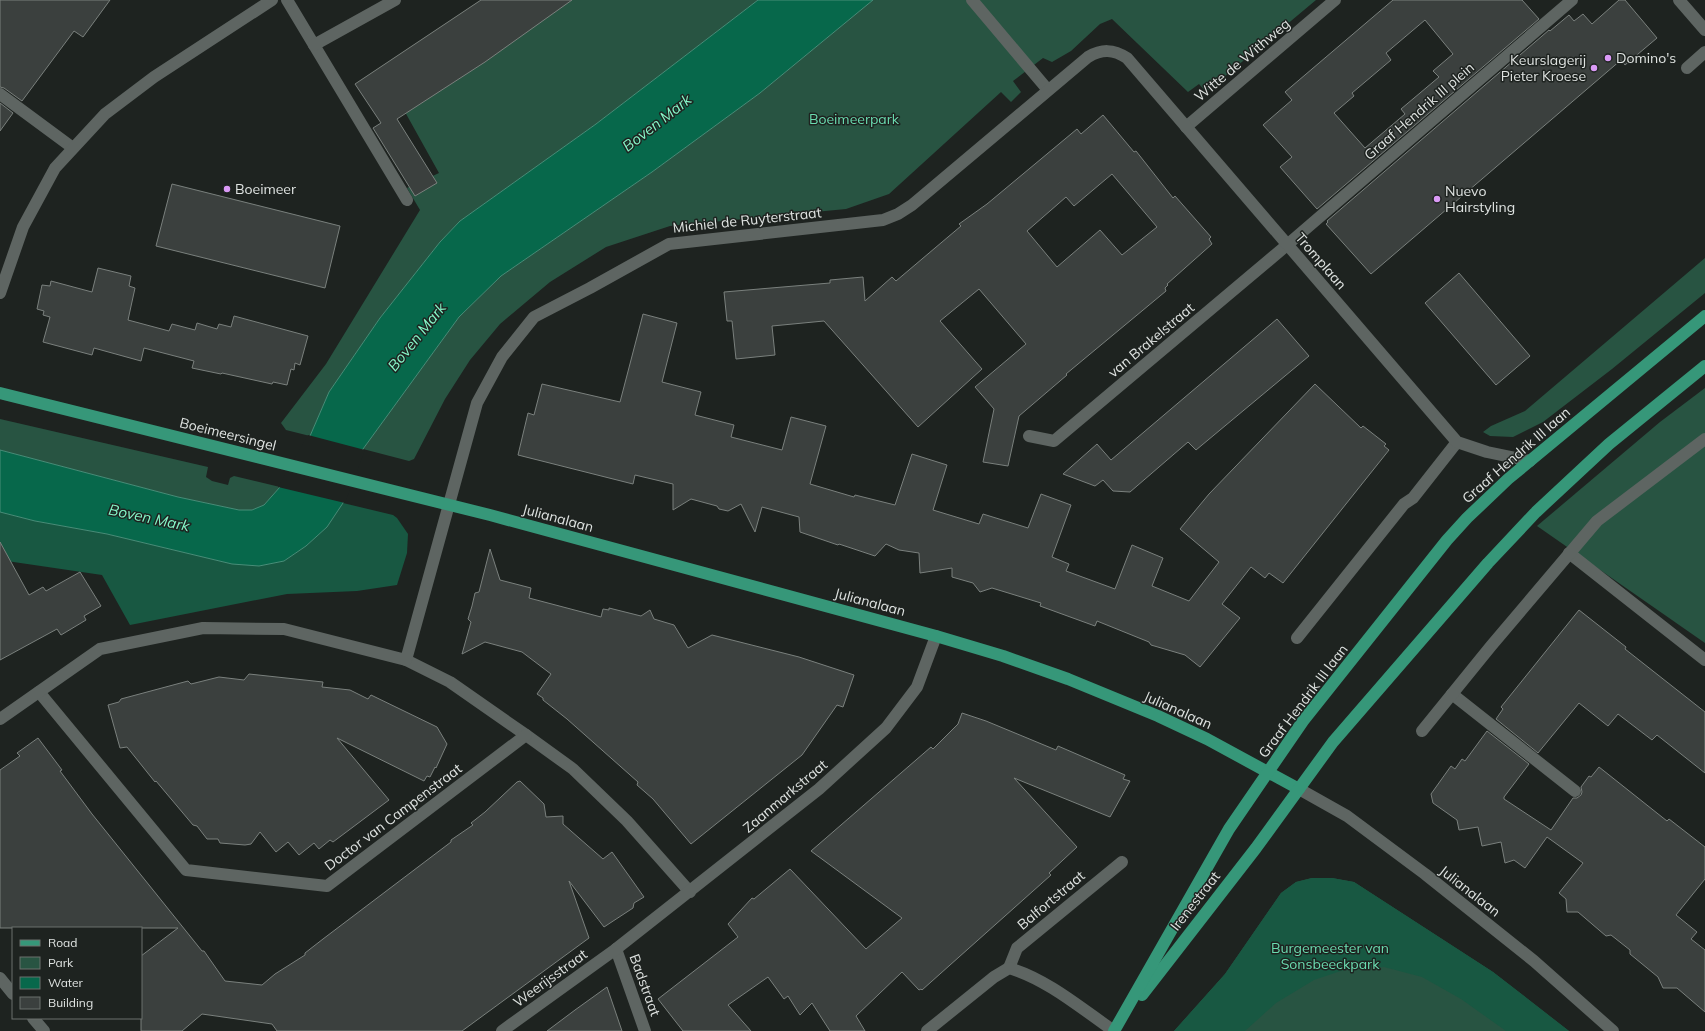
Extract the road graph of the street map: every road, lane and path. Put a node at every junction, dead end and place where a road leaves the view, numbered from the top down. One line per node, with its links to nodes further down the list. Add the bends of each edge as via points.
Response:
1 (272, 0): 16 (street, via 154,77 105,114)
2 (287, 0): 9 (street)
3 (395, 0): 9 (street)
4 (972, 0): 13 (street)
5 (1335, 0): 15 (street, Witte de Withweg)
6 (1572, 0): 18 (street, Graaf Hendrik III plein)
7 (1679, 0): 8 (street)
8 (1705, 30)
9 (314, 45): 17 (street)
10 (1108, 50): 13 (street, Michiel de Ruyterstraat, via 1088,57); 15 (street, Tromplaan, via 1118,52 1127,58)
11 (1705, 52): 12 (street)
12 (1687, 68)
13 (1048, 90): 27 (street, Michiel de Ruyterstraat, via 898,214 882,220 669,244 534,316 502,357 477,403)
14 (0, 94): 16 (street)
15 (1186, 127): 18 (street, Tromplaan)
16 (73, 148): 19 (street, via 55,168 23,227)
17 (407, 200)
18 (1287, 245): 23 (street, van Brakelstraat, via 1054,441); 25 (street, Tromplaan)
19 (0, 293)
20 (1705, 316): 26 (main road, Graaf Hendrik III laan)
21 (1705, 366): 39 (main road, via 1609,444 1536,512 1488,563 1333,742)
22 (0, 393): 27 (main road, Boeimeersingel)
23 (1029, 436)
24 (1705, 439): 28 (street, via 1597,521)
25 (1457, 442): 26 (street, via 1487,452); 30 (street)
26 (1530, 461): 38 (main road, Graaf Hendrik III laan, via 1487,497 1447,540 1303,721)
27 (449, 505): 29 (main road, Julianalaan); 31 (street, Michiel de Ruyterstraat)
28 (1569, 553): 32 (street); 34 (street)
29 (936, 636): 38 (main road, Julianalaan, via 1068,679 1202,736); 42 (street, Zaanmarkstraat, via 917,688 886,728 819,789)
30 (1297, 638)
31 (406, 660): 33 (street, via 284,629 203,628 100,649); 37 (street, via 450,682)
32 (1705, 660)
33 (39, 692): 35 (street); 37 (street, Doctor van Campenstraat, via 186,870 327,886)
34 (1452, 694): 36 (street); 40 (street)
35 (0, 719)
36 (1422, 731)
37 (526, 735): 42 (street, via 573,769 627,821)
38 (1268, 772): 39 (main road, Graaf Hendrik III laan); 52 (main road, Irenestraat, via 1229,829)
39 (1298, 789): 52 (main road, Irenestraat, via 1256,848); 53 (street, Julianalaan, via 1347,816 1425,874 1534,961)
40 (1575, 791)
41 (1122, 862): 44 (street, Balfortstraat, via 1017,948)
42 (690, 892): 43 (street, Zaanmarkstraat)
43 (616, 949): 49 (street, Weerijsstraat); 50 (street, Badstraat)
44 (1009, 968): 51 (street, via 994,977); 52 (street, via 1026,973 1042,982)
45 (0, 978): 46 (street)
46 (12, 993)
47 (34, 1019): 48 (street)
48 (44, 1031)
49 (502, 1031)
50 (645, 1031)
51 (927, 1031)
52 (1114, 1031)
53 (1613, 1031)

